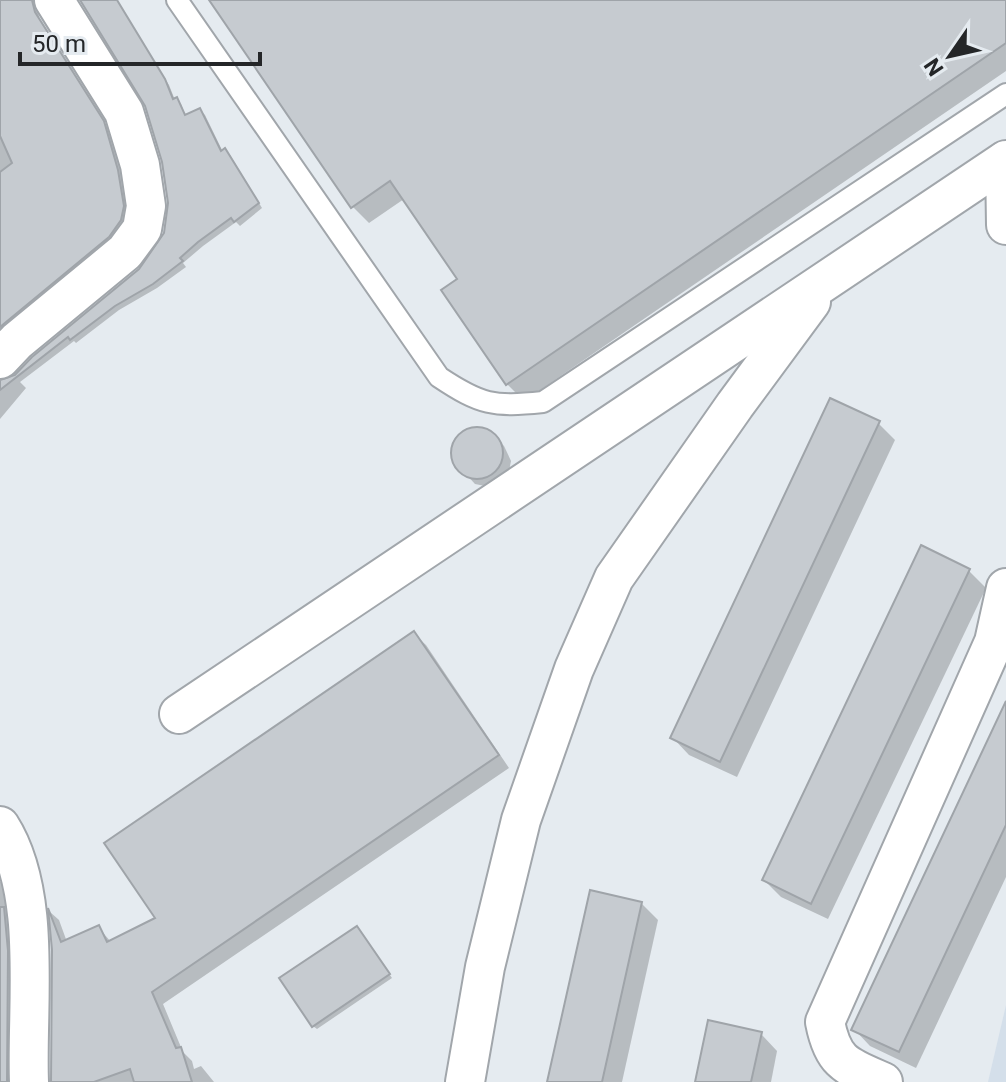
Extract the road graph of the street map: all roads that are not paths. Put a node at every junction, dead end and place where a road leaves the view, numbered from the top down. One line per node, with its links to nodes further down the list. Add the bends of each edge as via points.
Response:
1 (54, 0): 7 (street, via 124,112 146,206 142,229 125,252)
2 (177, 0): 3 (lane, via 439,377 469,397 503,406 543,402)
3 (1006, 94)
4 (1005, 160): 5 (street); 6 (street)
5 (1006, 225)
6 (828, 280): 9 (street); 12 (street, via 614,578 574,669 521,820 485,967)
7 (0, 359)
8 (1006, 588): 13 (street, via 994,642 825,1022 830,1047 848,1066)
9 (179, 714)
10 (0, 826): 11 (street, via 18,864 26,904)
11 (29, 1082)
12 (465, 1082)
13 (883, 1082)

